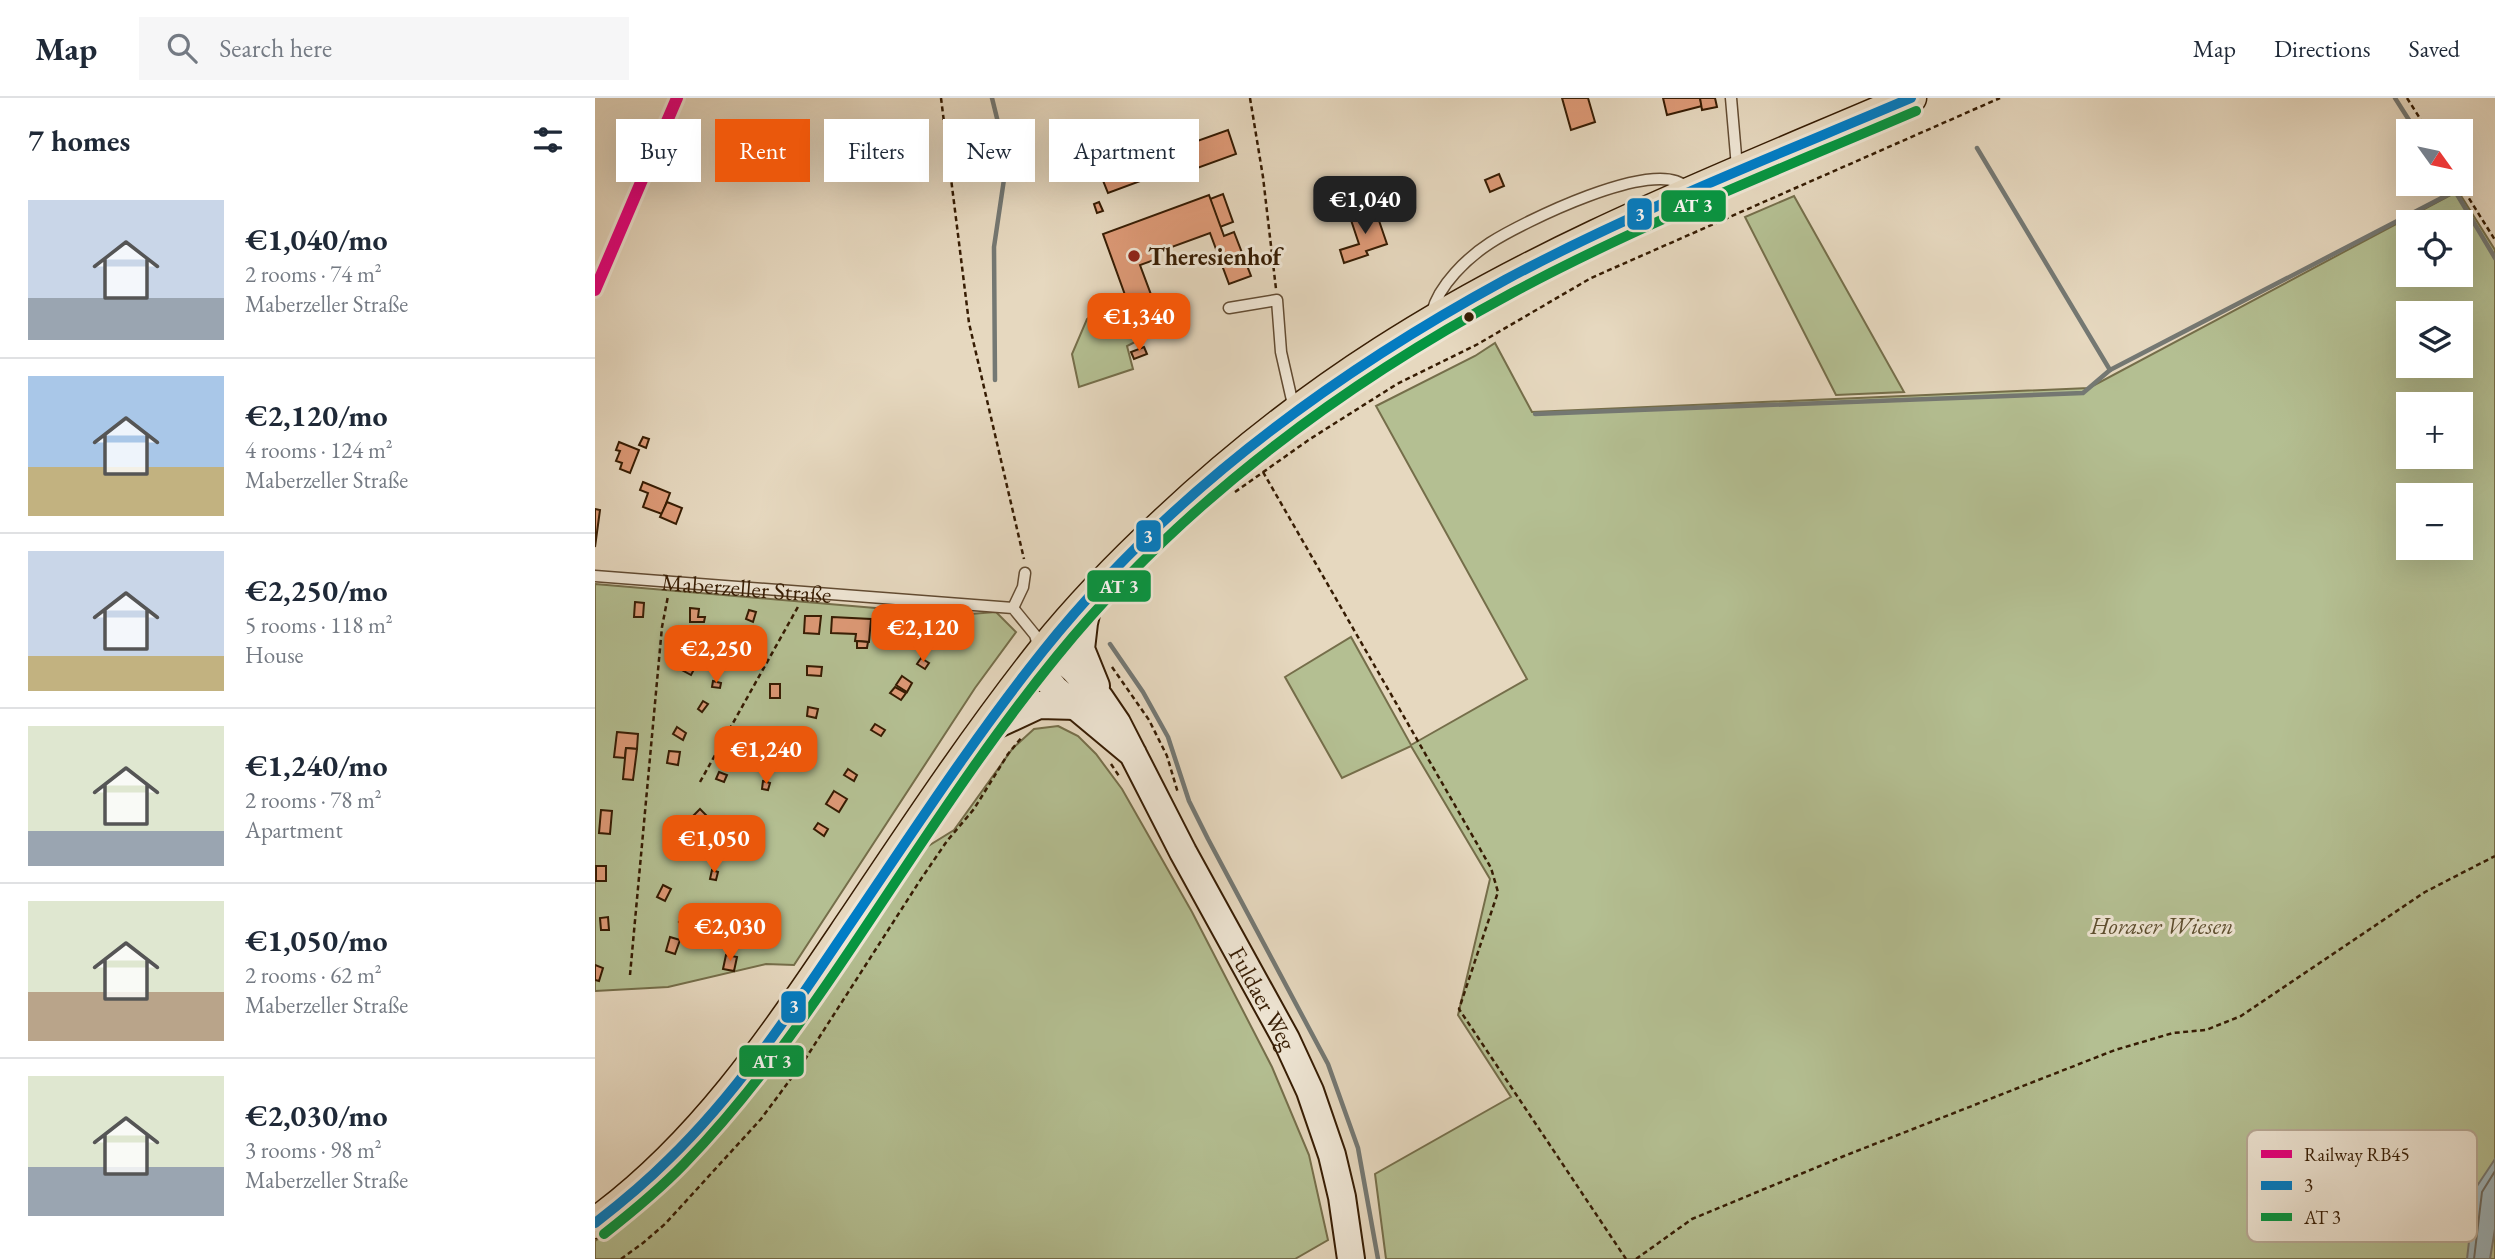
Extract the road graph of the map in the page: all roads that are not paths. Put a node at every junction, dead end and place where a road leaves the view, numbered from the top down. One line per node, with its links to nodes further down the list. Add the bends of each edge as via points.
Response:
1 (1731, 98): 3 (lane)
2 (1911, 98): 3 (main road)
3 (1738, 173): 4 (main road)
4 (1689, 194): 6 (main road, via 1530,269); 6 (lane, via 1681,182 1647,179 1569,202 1470,258 1434,303)
5 (1229, 308): 7 (lane, via 1277,300 1281,352)
6 (1430, 324): 7 (main road)
7 (1294, 413): 10 (main road, via 1198,491)
8 (1025, 573): 11 (lane)
9 (595, 576): 11 (lane, Maberzeller Straße)
10 (1090, 597): 12 (main road); 13 (main road, via 1081,649)
11 (1013, 608): 12 (lane, via 1035,635)
12 (1041, 654): 13 (main road, Fuldaer Weg, via 1063,660); 14 (main road)
13 (1088, 702): 14 (main road, via 1039,705); 16 (main road, Fuldaer Weg, via 1183,852 1286,1038 1310,1091 1334,1166)
14 (985, 730): 15 (main road, via 749,1070 671,1158)
15 (595, 1223)
16 (1352, 1259)

